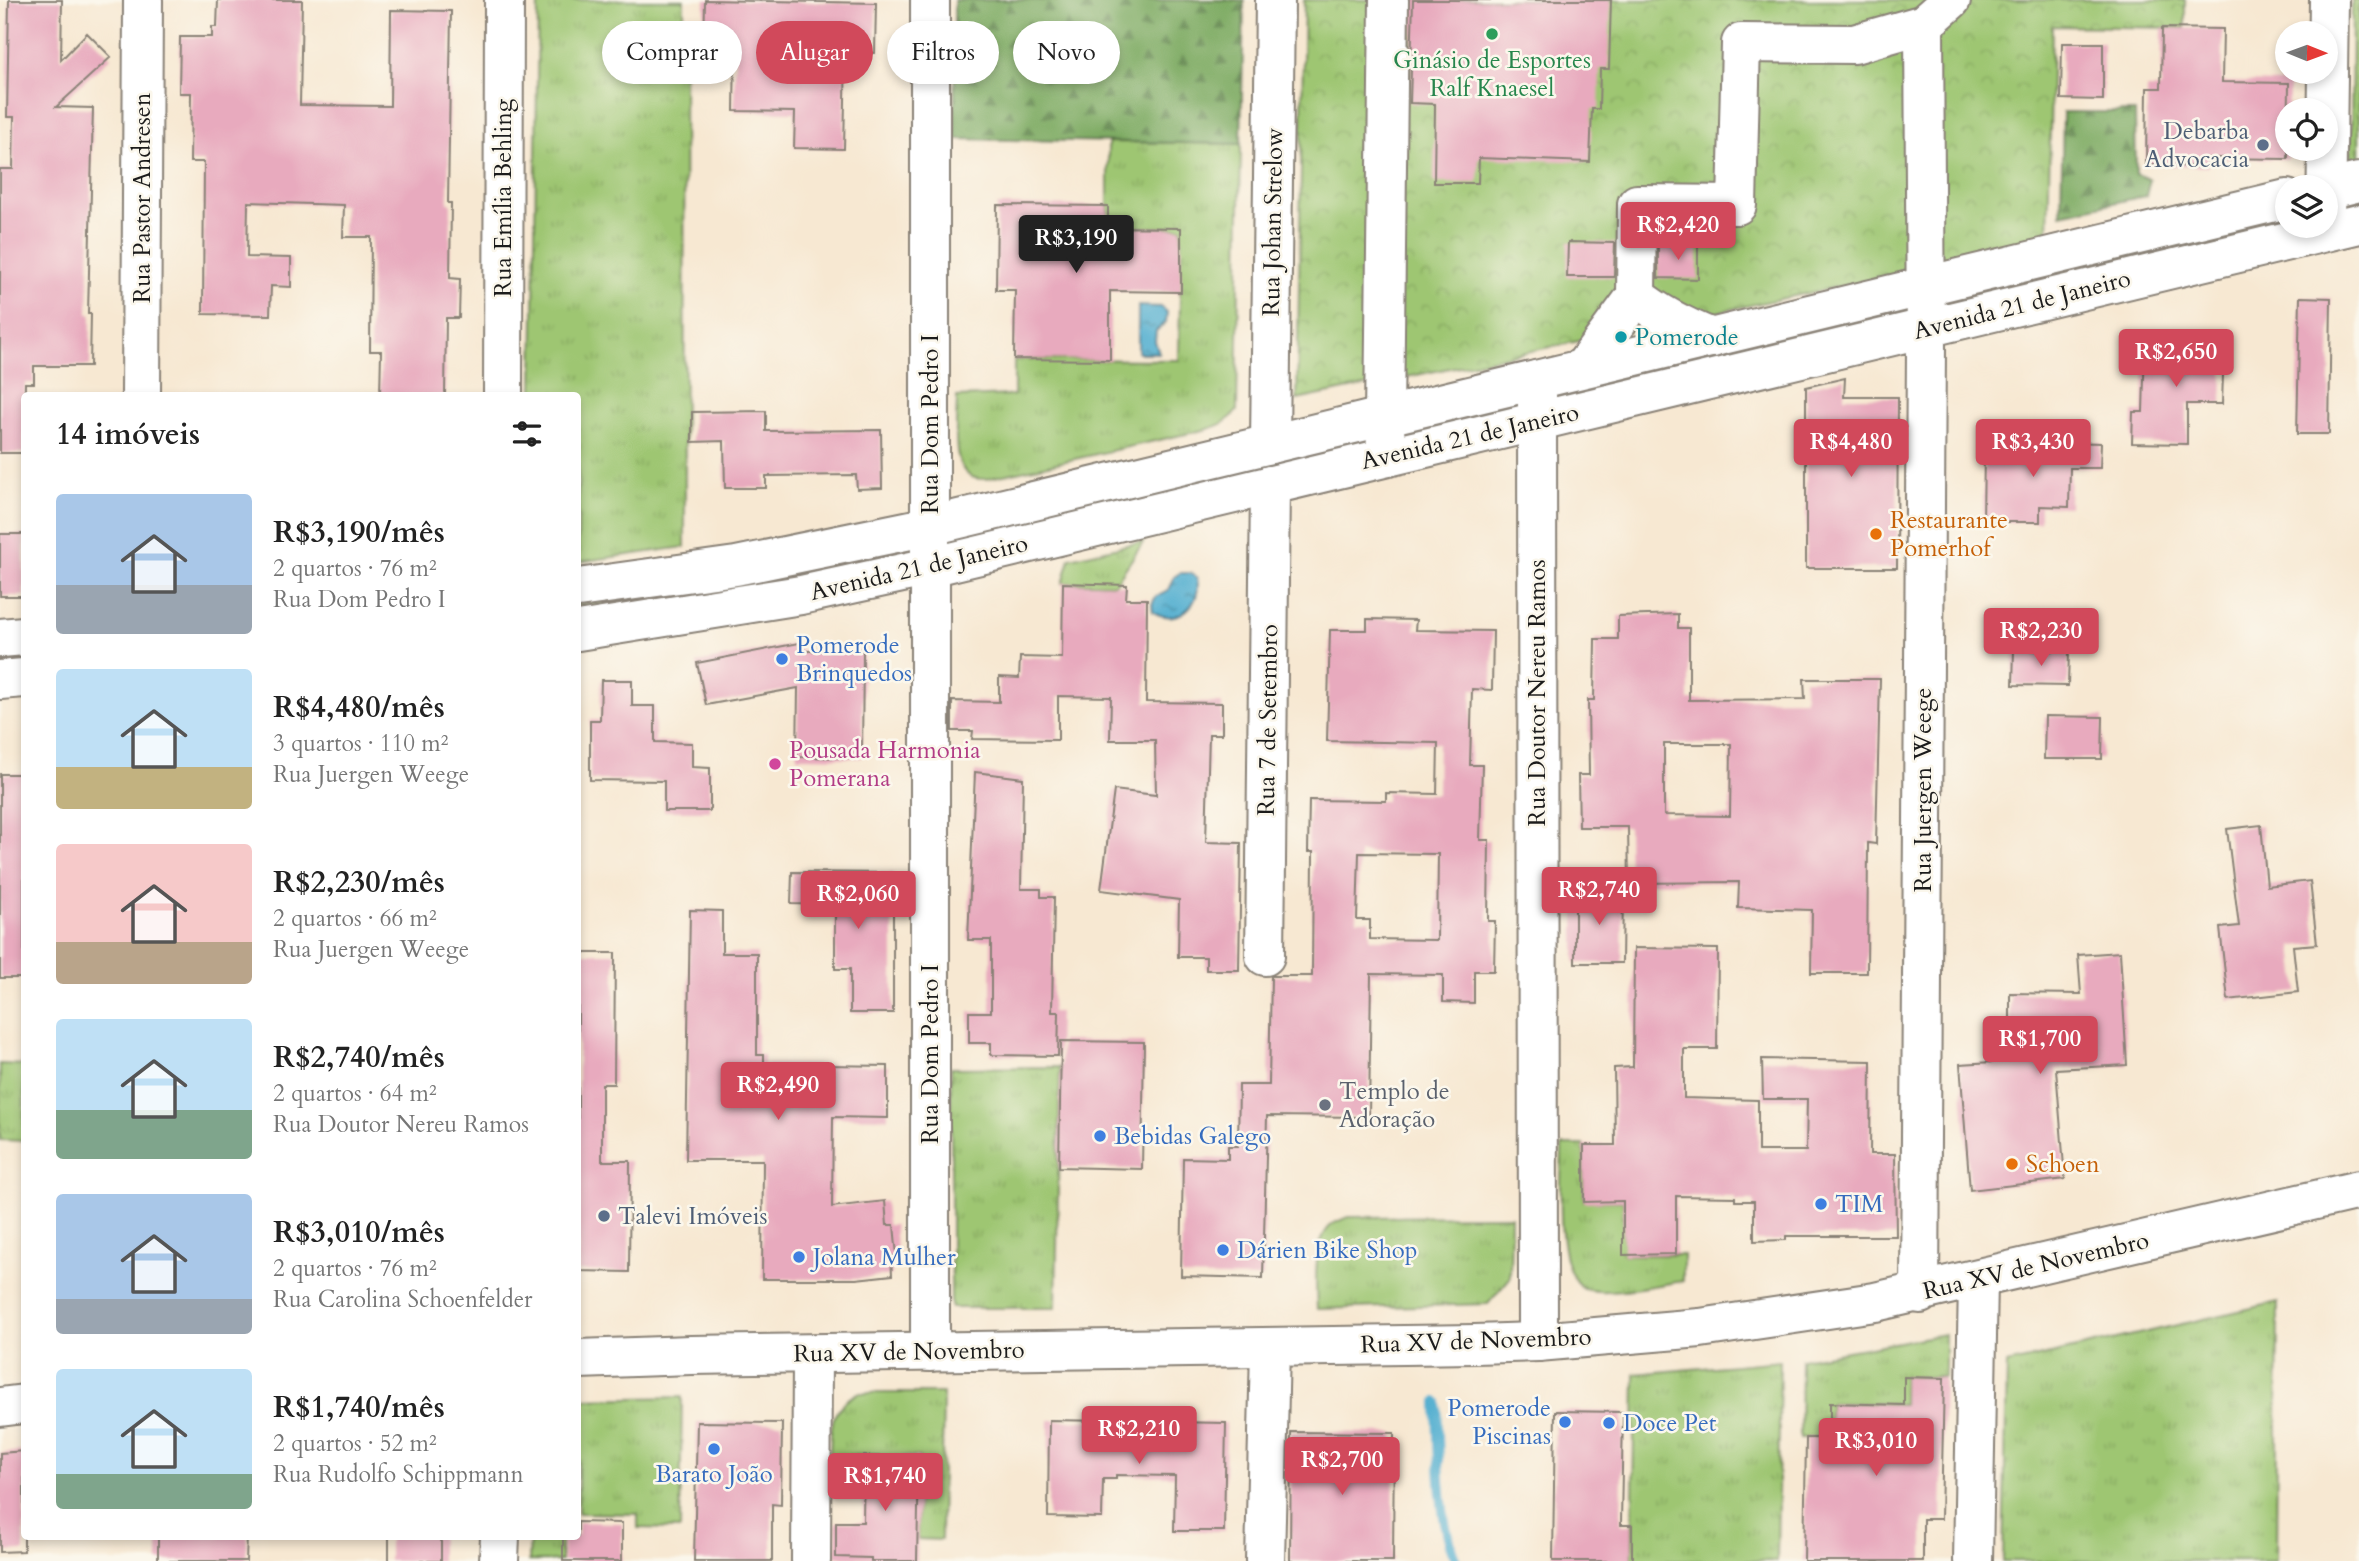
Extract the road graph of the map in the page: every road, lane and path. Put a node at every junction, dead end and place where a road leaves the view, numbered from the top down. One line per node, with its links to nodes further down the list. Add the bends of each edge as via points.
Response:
1 (143, 0): 19 (street, Rua Pastor Andresen)
2 (504, 0): 20 (street, Rua Emília Behling)
3 (930, 0): 26 (street, Rua Dom Pedro I)
4 (1275, 0): 23 (street, Rua Johan Strelow)
5 (1389, 0): 21 (street)
6 (2329, 0): 8 (street)
7 (1938, 12): 13 (street, Rua Juergen Weege); 14 (street, via 1854,44 1741,43 1737,205 1637,204)
8 (2326, 175)
9 (2359, 182): 10 (street)
10 (2338, 187)
11 (2275, 202): 13 (street, Avenida 21 de Janeiro)
12 (2286, 238): 15 (street, Avenida 21 de Janeiro)
13 (1926, 286): 15 (street, Rua Juergen Weege); 16 (street, Avenida 21 de Janeiro)
14 (1636, 296): 16 (street, via 1654,311); 17 (street)
15 (1926, 327): 22 (street, Avenida 21 de Janeiro); 37 (street, Rua Juergen Weege)
16 (1712, 338): 17 (street, Avenida 21 de Janeiro)
17 (1583, 368): 18 (street, Avenida 21 de Janeiro)
18 (1537, 380): 21 (street, Avenida 21 de Janeiro); 22 (street, Rua Doutor Nereu Ramos)
19 (141, 392)
20 (503, 392)
21 (1384, 417): 23 (street, Avenida 21 de Janeiro); 24 (street)
22 (1537, 421): 24 (street, Avenida 21 de Janeiro); 38 (street, Rua Doutor Nereu Ramos)
23 (1270, 444): 25 (street, Rua Johan Strelow); 26 (street, Avenida 21 de Janeiro)
24 (1387, 457): 25 (street, Avenida 21 de Janeiro)
25 (1270, 485): 27 (street, Avenida 21 de Janeiro); 34 (street, Rua 7 de Setembro)
26 (930, 526): 27 (street, Rua Dom Pedro I); 28 (street, Avenida 21 de Janeiro, via 736,566)
27 (930, 566): 29 (street, Avenida 21 de Janeiro, via 801,595); 40 (street, Rua Dom Pedro I)
28 (581, 588)
29 (581, 631)
30 (21, 636): 31 (street)
31 (0, 638)
32 (21, 678): 33 (street)
33 (0, 680)
34 (1265, 956)
35 (2359, 1190): 36 (street, Rua XV de Novembro)
36 (1978, 1280): 37 (street, Rua XV de Novembro); 49 (street)
37 (1920, 1294): 38 (street, Rua XV de Novembro, via 1700,1328)
38 (1538, 1342): 39 (street, Rua XV de Novembro)
39 (1270, 1348): 40 (street, Rua XV de Novembro); 48 (street)
40 (930, 1352): 41 (street, Rua XV de Novembro)
41 (812, 1354): 42 (street, Rua XV de Novembro); 47 (street)
42 (581, 1359)
43 (21, 1404): 44 (street)
44 (0, 1407)
45 (500, 1540): 46 (street)
46 (499, 1561)
47 (811, 1561)
48 (1265, 1561)
49 (1973, 1561)

